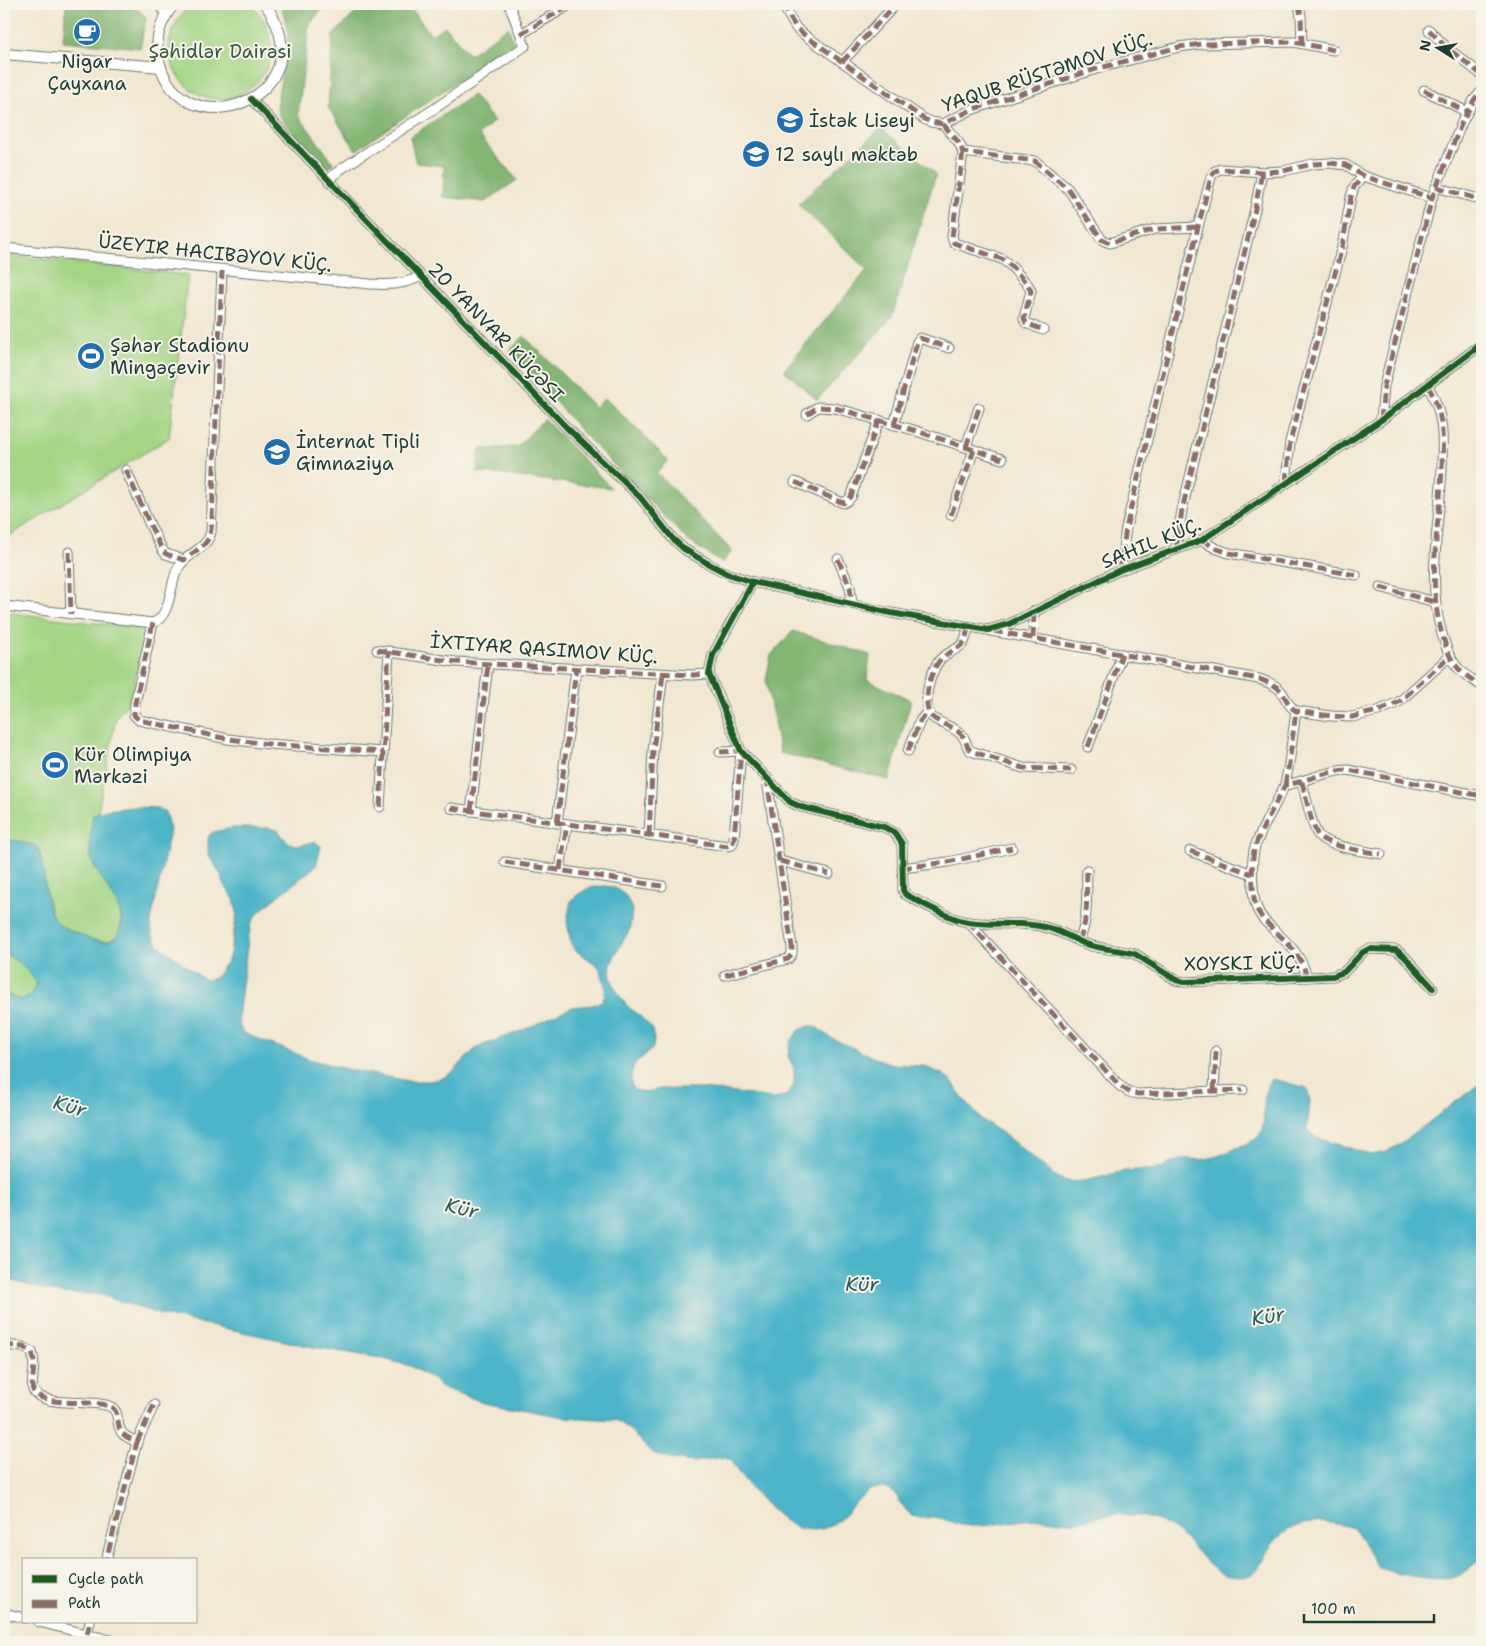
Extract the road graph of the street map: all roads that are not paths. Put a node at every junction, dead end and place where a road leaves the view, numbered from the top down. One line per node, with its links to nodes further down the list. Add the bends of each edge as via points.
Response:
1 (158, 4): 9 (main road)
2 (174, 4): 9 (main road)
3 (265, 4): 20 (main road, via 276,21 280,37 279,61 269,83)
4 (509, 4): 11 (street)
5 (571, 4): 11 (street)
6 (782, 4): 15 (street, YAQUB RÜSTƏMOV KÜÇ., via 796,28)
7 (896, 4): 15 (street)
8 (1299, 4): 12 (street)
9 (167, 13): 16 (main road, via 158,34)
10 (1428, 30): 17 (street)
11 (521, 34): 26 (street, via 525,46)
12 (1302, 42): 13 (street, YAQUB RÜSTƏMOV KÜÇ.); 22 (street, YAQUB RÜSTƏMOV KÜÇ., via 1202,44 1160,52 1010,96)
13 (1334, 50)
14 (4, 54): 16 (main road)
15 (842, 62): 22 (street, YAQUB RÜSTƏMOV KÜÇ., via 924,119)
16 (161, 67): 20 (main road, via 173,88 198,104 228,108)
17 (1482, 75)
18 (1424, 90): 21 (street)
19 (1482, 91): 21 (street)
20 (251, 99): 26 (street, 20 YANVAR KÜÇƏSI)
21 (1467, 112): 27 (street)
22 (943, 124): 23 (street, via 960,143)
23 (963, 152): 30 (street, via 1035,161 1068,189 1105,243 1155,229); 34 (street, via 952,237 954,243 1002,259 1011,266 1031,291 1024,318 1026,323)
24 (1262, 172): 25 (street, via 1330,163 1346,165); 30 (street, via 1215,171); 50 (street, via 1256,210 1182,510)
25 (1363, 176): 28 (street); 47 (street, via 1350,197 1342,246 1290,442)
26 (329, 179): 33 (street, 20 YANVAR KÜÇƏSI)
27 (1436, 188): 28 (street); 29 (street)
28 (1432, 198): 41 (street, via 1384,386)
29 (1482, 200)
30 (1198, 226): 54 (street, via 1126,528)
31 (4, 248): 32 (street)
32 (222, 271): 33 (street, via 387,285 406,283); 53 (street, via 212,532 208,542)
33 (421, 276): 55 (street, 20 YANVAR KÜÇƏSI, via 567,428 640,496 673,539)
34 (1043, 330)
35 (1482, 344): 37 (street, SAHIL KÜÇ.)
36 (949, 348): 42 (street, via 924,338 917,342)
37 (1428, 386): 41 (street, SAHIL KÜÇ.); 59 (street, via 1440,413 1443,431)
38 (979, 408): 43 (street)
39 (807, 414): 40 (street, via 824,406)
40 (879, 420): 42 (street); 46 (street, via 847,501 843,503)
41 (1381, 420): 47 (street, SAHIL KÜÇ.)
42 (894, 425): 43 (street)
43 (970, 449): 44 (street); 48 (street)
44 (1002, 459)
45 (126, 470): 53 (street, via 163,551)
46 (795, 482)
47 (1286, 482): 49 (street, SAHIL KÜÇ.)
48 (951, 515)
49 (1202, 540): 50 (street, SAHIL KÜÇ.); 56 (street, via 1229,552)
50 (1176, 549): 54 (street, SAHIL KÜÇ.)
51 (69, 552): 63 (street)
52 (838, 559): 60 (street, via 850,587)
53 (184, 560): 64 (street, via 177,571 164,614)
54 (1120, 570): 62 (street, SAHIL KÜÇ.)
55 (728, 574): 57 (street, SAHIL KÜÇ.)
56 (1356, 575)
57 (753, 582): 60 (street, SAHIL KÜÇ.); 75 (street, via 713,656)
58 (1380, 587): 59 (street)
59 (1435, 602): 71 (street)
60 (852, 604): 65 (street, SAHIL KÜÇ.)
61 (4, 606): 63 (street)
62 (1034, 611): 66 (street, SAHIL KÜÇ.); 67 (street)
63 (71, 614): 64 (street)
64 (154, 622): 82 (street, via 135,703 134,715 139,720 228,739)
65 (968, 627): 66 (street, SAHIL KÜÇ.); 77 (street, via 962,646 941,658 931,673)
66 (988, 630): 67 (street, SAHIL KÜÇ.)
67 (1033, 638): 70 (street, SAHIL KÜÇ.)
68 (377, 650): 69 (street)
69 (390, 651): 72 (street); 82 (street)
70 (1122, 654): 78 (street, SAHIL KÜÇ., via 1259,679 1280,689); 79 (street)
71 (1449, 657): 76 (street, via 1459,670); 78 (street, via 1399,702 1378,711 1331,716)
72 (488, 664): 73 (street); 91 (street)
73 (576, 669): 74 (street); 92 (street)
74 (662, 674): 75 (street); 93 (street, via 653,750)
75 (709, 674): 80 (street, XOYSKI KÜÇ.)
76 (1482, 686)
77 (928, 711): 81 (street, via 920,721); 84 (street, via 959,732 971,751 1023,768)
78 (1296, 711): 87 (street)
79 (1088, 746)
80 (741, 751): 83 (street); 85 (street, XOYSKI KÜÇ.); 93 (street, via 732,845)
81 (908, 751)
82 (383, 752): 89 (street)
83 (720, 752)
84 (1071, 770)
85 (767, 780): 98 (street); 99 (street, XOYSKI KÜÇ., via 790,802 801,807 884,827 895,833 902,844)
86 (1302, 782): 87 (street); 88 (street, via 1338,770 1348,770); 96 (street, via 1316,834 1324,840)
87 (1285, 784): 103 (street, via 1254,851)
88 (1482, 796)
89 (380, 807)
90 (451, 808): 91 (street)
91 (471, 811): 92 (street)
92 (562, 823): 93 (street); 100 (street)
93 (649, 835)
94 (1012, 848): 99 (street)
95 (1190, 851): 103 (street)
96 (1381, 854)
97 (505, 862): 100 (street)
98 (780, 862): 102 (street); 107 (street, via 792,954 788,959)
99 (902, 868): 105 (street, XOYSKI KÜÇ., via 902,890 905,894)
100 (560, 870): 104 (street)
101 (1087, 870): 106 (street, via 1086,920)
102 (829, 874)
103 (1252, 874): 108 (street, via 1255,906 1262,918 1296,952)
104 (662, 886)
105 (968, 922): 106 (street, XOYSKI KÜÇ., via 1045,927); 112 (street, via 1120,1086 1138,1094)
106 (1079, 940): 108 (street, XOYSKI KÜÇ., via 1135,954 1184,982)
107 (725, 975)
108 (1307, 977): 109 (street, XOYSKI KÜÇ., via 1344,972 1370,948 1396,950)
109 (1433, 988)
110 (1216, 1051): 112 (street)
111 (1243, 1090): 112 (street)
112 (1214, 1091)
113 (4, 1345): 115 (street, via 32,1352 35,1359 32,1387 42,1398 112,1408 118,1415 122,1434)
114 (154, 1405): 115 (street)
115 (136, 1442): 116 (street)
116 (107, 1558)
117 (4, 1613): 118 (street)
118 (22, 1618)
119 (47, 1624): 121 (street)
120 (90, 1624): 121 (street)
121 (87, 1634): 122 (street)
122 (118, 1642)

